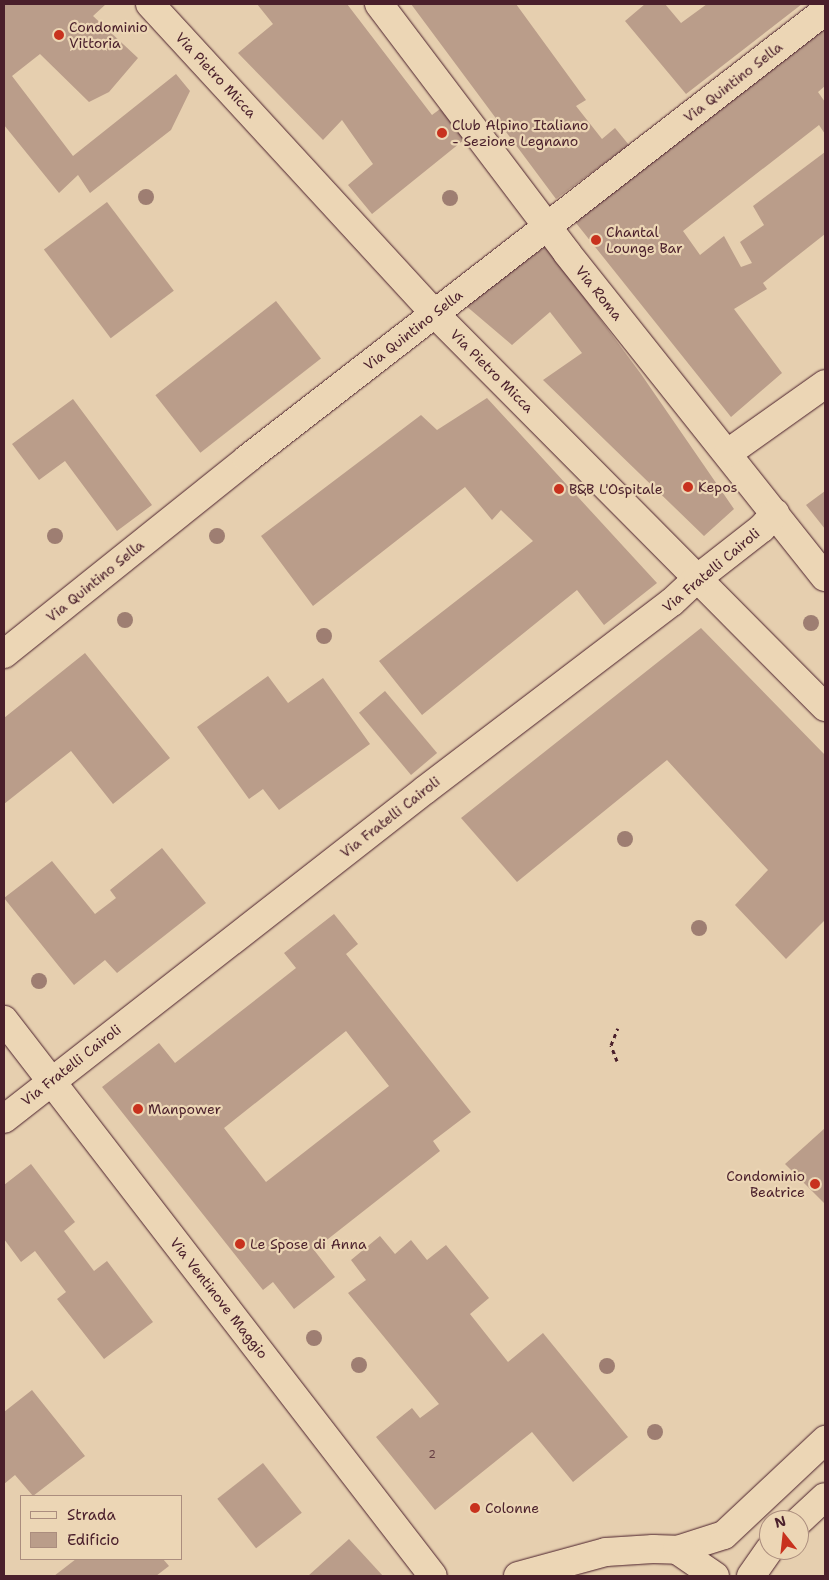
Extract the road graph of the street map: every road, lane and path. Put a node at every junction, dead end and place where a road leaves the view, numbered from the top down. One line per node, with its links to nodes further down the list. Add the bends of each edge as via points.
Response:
1 (150, 4): 5 (street, Via Pietro Micca)
2 (379, 4): 4 (street, Via Roma)
3 (825, 11): 4 (street, Via Quintino Sella)
4 (546, 226): 5 (street, Via Quintino Sella); 7 (street, Via Roma)
5 (435, 314): 10 (street, Via Pietro Micca); 11 (street, Via Quintino Sella, via 247,459)
6 (825, 384): 7 (street)
7 (728, 453): 8 (street, Via Roma)
8 (775, 514): 9 (street, Via Roma); 10 (street, Via Fratelli Cairoli)
9 (825, 577)
10 (698, 578): 12 (street, Via Pietro Micca); 16 (street, Via Fratelli Cairoli, via 672,602)
11 (4, 654)
12 (825, 707)
13 (4, 1020): 16 (street, Via Ventinove Maggio)
14 (618, 1028): 15 (path, via 612,1045)
15 (617, 1060)
16 (51, 1080): 17 (street, Via Fratelli Cairoli); 23 (street, Via Ventinove Maggio)
17 (4, 1119)
18 (825, 1440): 21 (street, via 724,1535)
19 (825, 1497): 20 (street)
20 (809, 1512)
21 (678, 1550): 24 (street, via 606,1552); 25 (street)
22 (762, 1560): 26 (street)
23 (433, 1576)
24 (518, 1576)
25 (715, 1576)
26 (751, 1576)

